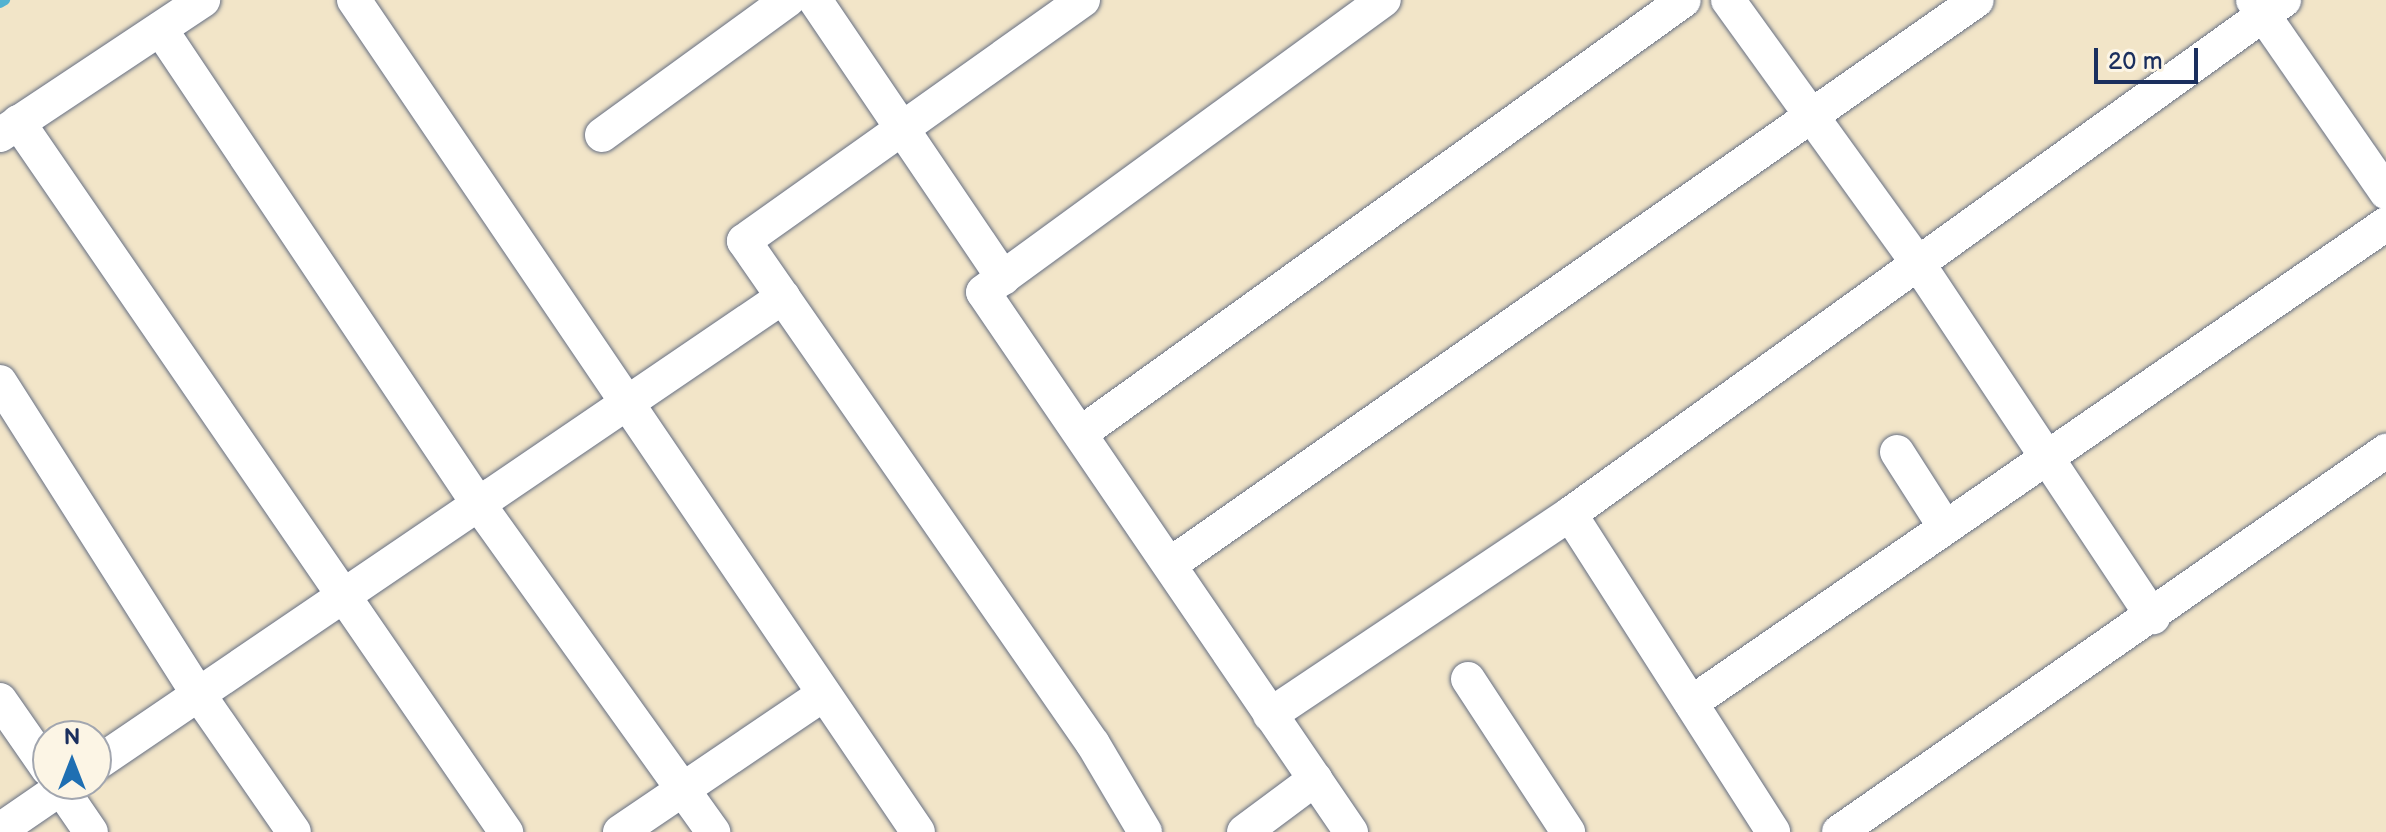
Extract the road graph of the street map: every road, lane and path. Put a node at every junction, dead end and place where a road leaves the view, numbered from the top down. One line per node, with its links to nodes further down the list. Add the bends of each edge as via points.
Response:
1 (203, 0): 11 (street)
2 (354, 0): 22 (street)
3 (788, 0): 15 (street)
4 (815, 0): 14 (street)
5 (1083, 0): 14 (street)
6 (1384, 0): 19 (street)
7 (1684, 0): 23 (street)
8 (1728, 0): 12 (street)
9 (1977, 0): 12 (street)
10 (2267, 5): 16 (street); 18 (street)
11 (161, 30): 13 (street); 27 (street)
12 (1810, 117): 18 (street); 30 (street)
13 (9, 129): 31 (street)
14 (903, 130): 19 (street); 20 (street, via 744,241)
15 (602, 135)
16 (2386, 192)
17 (2386, 224): 26 (street)
18 (1919, 265): 26 (street); 28 (street)
19 (1003, 278): 23 (street, via 983,292)
20 (783, 297): 22 (street); 52 (street, via 1093,744)
21 (0, 382): 34 (street)
22 (625, 405): 27 (street); 35 (street)
23 (1081, 433): 30 (street)
24 (2386, 451): 32 (street)
25 (1897, 452): 29 (street)
26 (2044, 460): 29 (street); 32 (street)
27 (477, 502): 31 (street); 42 (street)
28 (1570, 514): 37 (street); 38 (street)
29 (1945, 527): 37 (street)
30 (1172, 563): 38 (street)
31 (340, 596): 34 (street); 48 (street)
32 (2153, 617): 57 (street)
33 (1468, 679): 55 (street)
34 (197, 692): 40 (street); 47 (street)
35 (824, 694): 42 (street); 51 (street)
36 (0, 700): 39 (street)
37 (1691, 703): 56 (street)
38 (1270, 715): 41 (street)
39 (32, 744)
40 (112, 753)
41 (1315, 779): 53 (street); 54 (street)
42 (684, 789): 49 (street); 50 (street)
43 (36, 800): 45 (street)
44 (71, 800): 46 (street)
45 (0, 830)
46 (91, 832)
47 (294, 832)
48 (506, 832)
49 (620, 832)
50 (713, 832)
51 (918, 832)
52 (1145, 832)
53 (1244, 832)
54 (1351, 832)
55 (1568, 832)
56 (1773, 832)
57 (1839, 832)

